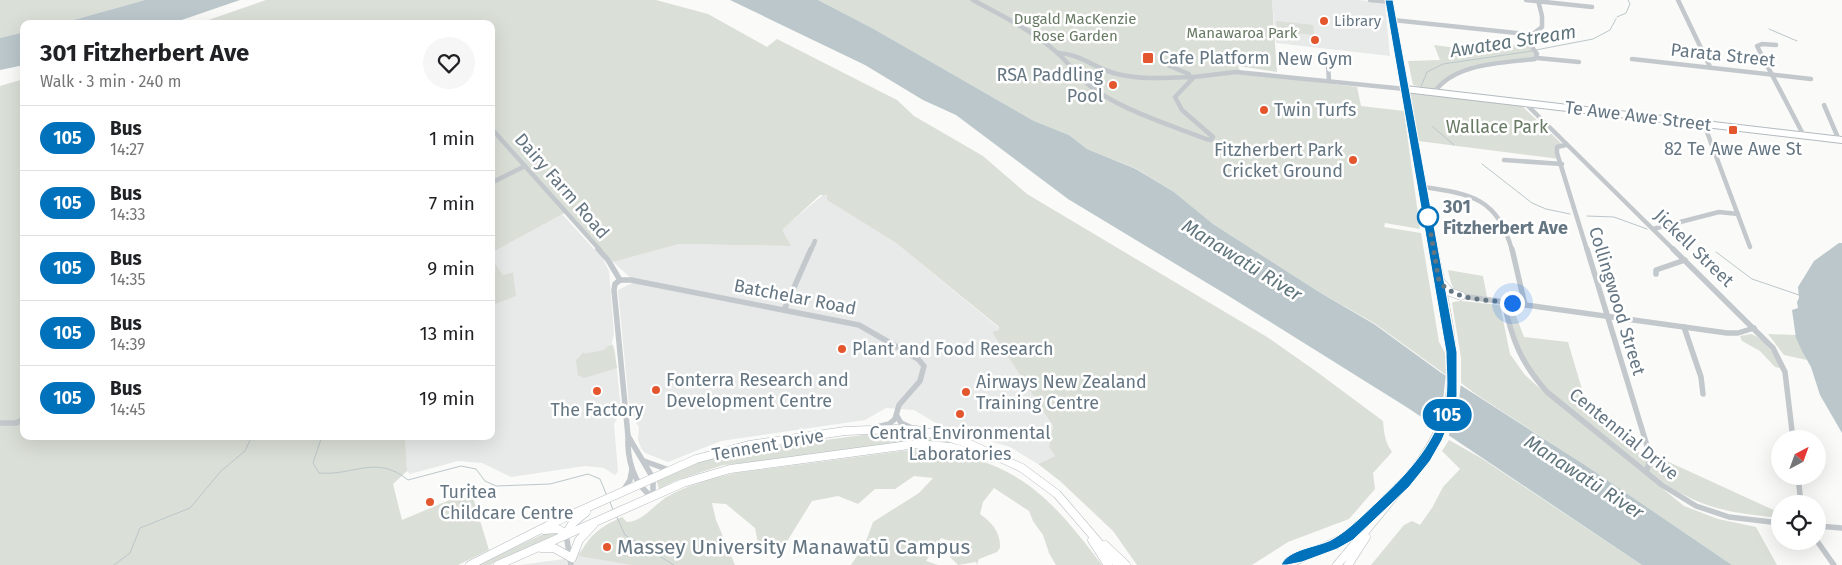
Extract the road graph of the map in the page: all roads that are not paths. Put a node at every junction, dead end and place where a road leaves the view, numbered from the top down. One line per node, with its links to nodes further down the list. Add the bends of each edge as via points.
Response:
1 (973, 0): 11 (street, via 1025,29)
2 (1370, 0): 5 (street)
3 (1526, 0): 6 (street)
4 (1678, 0): 17 (street)
5 (1389, 1): 8 (main road)
6 (1538, 1): 7 (street); 9 (street, via 1544,25 1536,32)
7 (1592, 7)
8 (1393, 20): 9 (street); 22 (main road)
9 (1523, 34): 13 (street)
10 (1776, 45): 18 (street, via 1757,46)
11 (1059, 53): 19 (street, via 1073,54 1095,67 1118,74 1152,78); 19 (street, via 1097,92 1138,113 1211,140 1212,136 1177,102 1177,93)
12 (1161, 56): 19 (street, via 1165,64)
13 (1537, 58): 15 (street); 23 (street, via 1492,64 1458,74 1437,85)
14 (1632, 59): 17 (street, Parata Street)
15 (1579, 62)
16 (1328, 64): 21 (street)
17 (1710, 67): 18 (street, Parata Street)
18 (1772, 74): 20 (street, Parata Street); 30 (street)
19 (1194, 77): 21 (street, via 1236,72)
20 (1811, 79)
21 (1329, 81): 22 (street)
22 (1405, 90): 23 (main road, Te Awe Awe Street); 25 (main road)
23 (1434, 93): 24 (main road, Te Awe Awe Street)
24 (1453, 95): 25 (main road, via 1420,94); 26 (main road, Te Awe Awe Street)
25 (1407, 102): 37 (main road)
26 (1526, 104): 28 (main road, Te Awe Awe Street); 32 (street, Jickell Street)
27 (1824, 105): 31 (street)
28 (1704, 124): 30 (main road, Te Awe Awe Street); 38 (street)
29 (495, 132): 35 (street, Dairy Farm Road)
30 (1804, 136): 31 (main road, Te Awe Awe Street)
31 (1841, 140)
32 (1566, 144): 34 (street, Collingwood Street, via 1556,148); 39 (street, Jickell Street)
33 (1504, 160): 34 (street)
34 (1562, 164): 51 (street, Collingwood Street)
35 (525, 166): 36 (street); 44 (street, Dairy Farm Road, via 610,264)
36 (495, 181)
37 (1423, 188): 45 (main road); 48 (street, via 1472,197 1501,220)
38 (1738, 214): 39 (street, via 1719,212); 41 (street)
39 (1653, 230): 42 (street, Jickell Street)
40 (815, 241): 50 (street)
41 (1750, 247)
42 (1685, 260): 43 (street, via 1656,270); 53 (street, Jickell Street)
43 (1656, 274)
44 (618, 281): 50 (street, Batchelar Road, via 631,280); 61 (street, Dairy Farm Road, via 614,290)
45 (1439, 281): 46 (main road, via 1450,292); 49 (main road)
46 (1461, 296): 47 (street); 49 (main road, via 1450,299)
47 (1504, 302): 48 (street); 66 (street, Centennial Drive, via 1515,349 1534,378)
48 (1525, 305): 51 (street)
49 (1444, 308): 68 (main road, via 1453,375 1448,413 1426,458)
50 (784, 310): 55 (street, Batchelar Road, via 864,326 921,362 924,366 922,376 899,405)
51 (1607, 316): 52 (street); 66 (street, Collingwood Street, via 1649,451 1650,468)
52 (1684, 327): 53 (street, via 1733,333); 54 (street)
53 (1754, 328): 60 (street, Jickell Street, via 1773,348 1784,367)
54 (1703, 394)
55 (897, 416): 58 (street, via 889,424); 59 (street, via 903,424)
56 (20, 421): 57 (street)
57 (0, 423)
58 (870, 429): 59 (main road, Tennent Drive); 65 (main road, Tennent Drive, via 749,445)
59 (916, 430): 64 (main road, Tennent Drive, via 972,445)
60 (1792, 430)
61 (628, 436): 62 (street, Dairy Farm Road); 63 (street, Dairy Farm Road)
62 (644, 461): 65 (street); 67 (street, Dairy Farm Road)
63 (632, 468): 69 (street, Dairy Farm Road); 70 (street, via 630,480)
64 (1022, 468): 71 (main road, Tennent Drive, via 951,447 904,445 730,469 683,483); 75 (main road, Tennent Drive, via 1049,487)
65 (669, 470): 67 (main road, Tennent Drive)
66 (1646, 472): 76 (street, Centennial Drive, via 1696,506 1714,513)
67 (653, 478): 69 (main road, Tennent Drive); 71 (street, Dairy Farm Road)
68 (1405, 483): 73 (main road); 88 (main road, via 1349,536 1298,557)
69 (640, 484): 70 (main road, Tennent Drive); 71 (street, Dairy Farm Road)
70 (622, 492): 72 (main road, Tennent Drive)
71 (653, 497): 74 (main road, Tennent Drive)
72 (595, 505): 79 (main road, Tennent Drive); 80 (main road, via 572,524)
73 (1383, 509): 89 (main road); 90 (main road)
74 (602, 519): 80 (main road, Tennent Drive); 83 (main road, via 581,537 572,552)
75 (1080, 520): 84 (main road); 87 (main road)
76 (1771, 522)
77 (1827, 527): 78 (street)
78 (1842, 528)
79 (539, 530): 80 (main road, via 556,529); 85 (main road, Tennent Drive)
80 (566, 534): 81 (main road, Tennent Drive); 83 (street)
81 (534, 550): 83 (main road, via 560,549); 86 (main road, Tennent Drive)
82 (1823, 550): 91 (street)
83 (571, 561)
84 (1114, 564)
85 (470, 565)
86 (498, 565)
87 (1126, 565)
88 (1287, 565)
89 (1337, 565)
90 (1348, 565)
91 (1834, 565)

